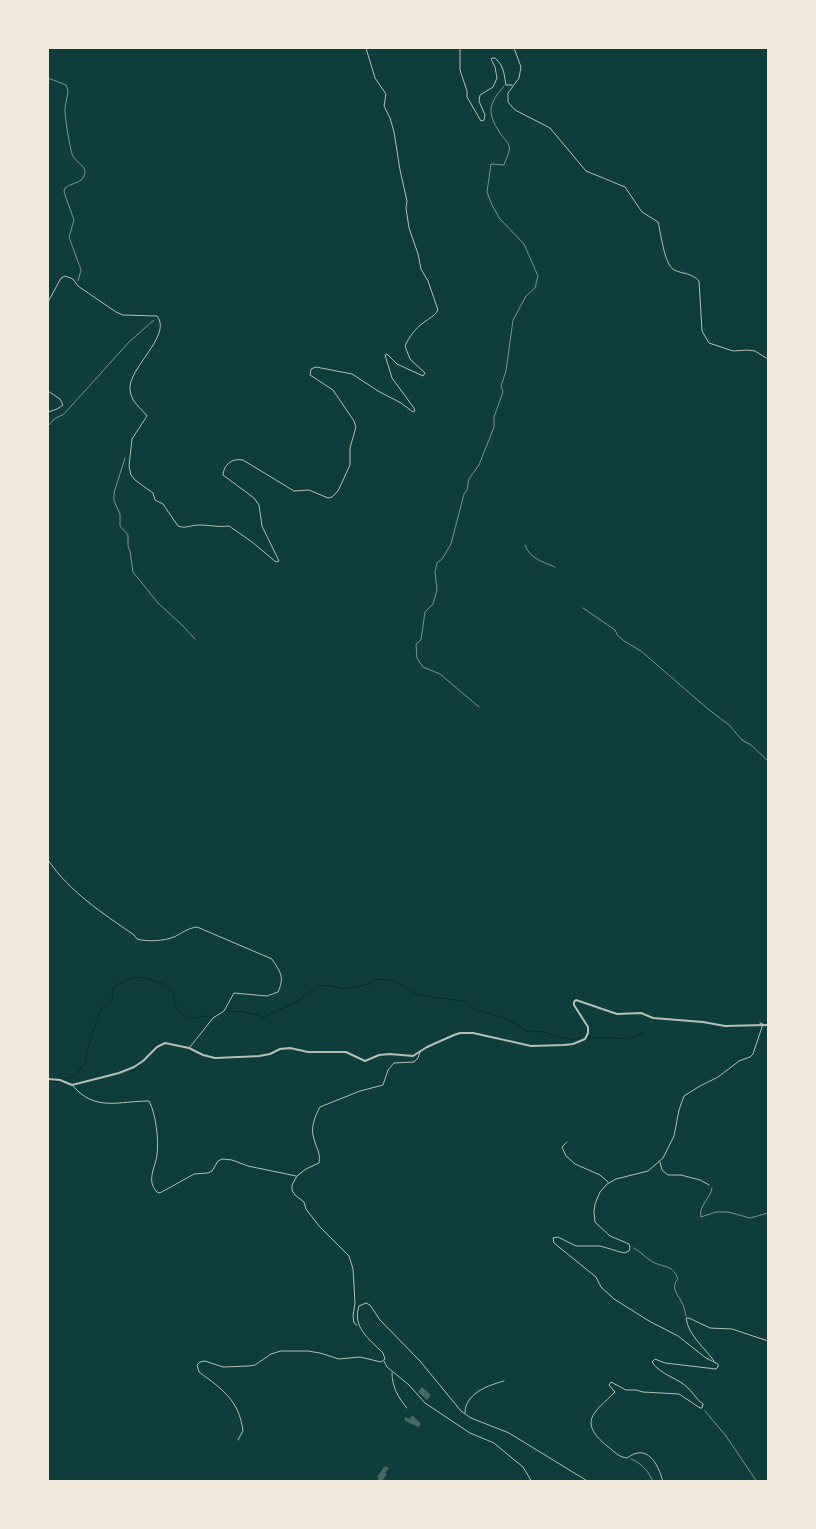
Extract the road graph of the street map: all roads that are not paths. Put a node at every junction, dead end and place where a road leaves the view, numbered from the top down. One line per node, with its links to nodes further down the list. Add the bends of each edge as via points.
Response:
1 (366, 48): 5 (street, via 375,78 386,94 384,106 394,132 409,228 438,310 421,324 405,346 410,359 425,373 423,376 385,355 392,378 414,408 413,412 352,374 316,367 311,369 310,375 333,390 356,427 350,448 350,465 332,497 309,490 294,492 243,460 229,462 224,468 223,475 259,505 262,526 279,561 276,562 229,526 178,526 163,504 155,500 153,493 131,475 132,439 147,416 132,397 130,382 158,336 159,319 153,315 116,312 66,276 61,278)
2 (460, 48): 4 (street, via 460,70 467,97 481,121 485,115 480,95 493,87 497,78 492,58 500,62 506,85)
3 (514, 48): 4 (street, via 521,67 519,78)
4 (512, 85): 6 (street, via 508,102 515,110 550,128 586,172 625,187 642,212 658,222 666,260 672,269 695,276 699,281 702,331 709,343 733,350 755,351)
5 (48, 302)
6 (768, 359)
7 (48, 391): 8 (street, via 63,405)
8 (48, 412)
9 (48, 860): 12 (street, via 87,903 137,939 166,940 197,927 272,959 279,967 281,986 278,992 267,996 234,993 224,1011 210,1022)
10 (762, 1023): 11 (street); 13 (street, via 725,1026 653,1018 641,1013 616,1014 576,1000 574,1005 589,1031 585,1038 573,1044 531,1046 466,1033 454,1034); 17 (street, via 750,1057 684,1096 674,1136)
11 (768, 1025)
12 (190, 1048): 13 (street, via 215,1058 259,1056 290,1048 308,1052 346,1052 365,1061 379,1055 413,1056); 15 (street, via 165,1043 134,1067)
13 (420, 1051): 18 (street, via 414,1062 394,1063 383,1085 320,1107 314,1116 313,1134 319,1163)
14 (48, 1079): 15 (street)
15 (72, 1085): 18 (street, via 92,1102 149,1101 156,1122 157,1154 151,1179 157,1192 194,1174 212,1171 222,1159)
16 (567, 1142): 19 (street, via 562,1147 570,1160)
17 (660, 1162): 19 (street, via 648,1171); 20 (street, via 668,1175 681,1175)
18 (297, 1176): 21 (street, via 292,1185 293,1192 351,1260 355,1303 353,1319)
19 (609, 1182): 24 (street, via 600,1192 594,1211 595,1222 610,1236 629,1244 629,1252 600,1246 576,1246 558,1237 553,1241 596,1277 614,1299)
20 (709, 1185)
21 (358, 1326): 23 (street, via 383,1353); 28 (street, via 359,1306 370,1304 380,1320)
22 (768, 1341): 24 (street, via 732,1329 710,1328 686,1318 695,1337)
23 (384, 1361): 25 (street); 29 (street, via 360,1357 339,1359 308,1351 281,1351 249,1366 223,1368 200,1362 197,1365 199,1372 217,1384 238,1409 243,1431)
24 (714, 1361): 32 (street, via 718,1364 716,1369 655,1359 652,1362 688,1388 703,1404 702,1408 679,1394 643,1392 621,1388 611,1382 615,1392 592,1417 591,1426 599,1439 617,1455 627,1458 635,1452 643,1452 656,1464)
25 (392, 1372): 27 (street, via 392,1383); 30 (street, via 426,1403 470,1433 494,1443 523,1467)
26 (504, 1381): 28 (street, via 493,1383 473,1396 466,1405)
27 (406, 1408)
28 (465, 1414): 31 (street, via 509,1433)
29 (238, 1440)
30 (532, 1482)
31 (588, 1482)
32 (663, 1482)

